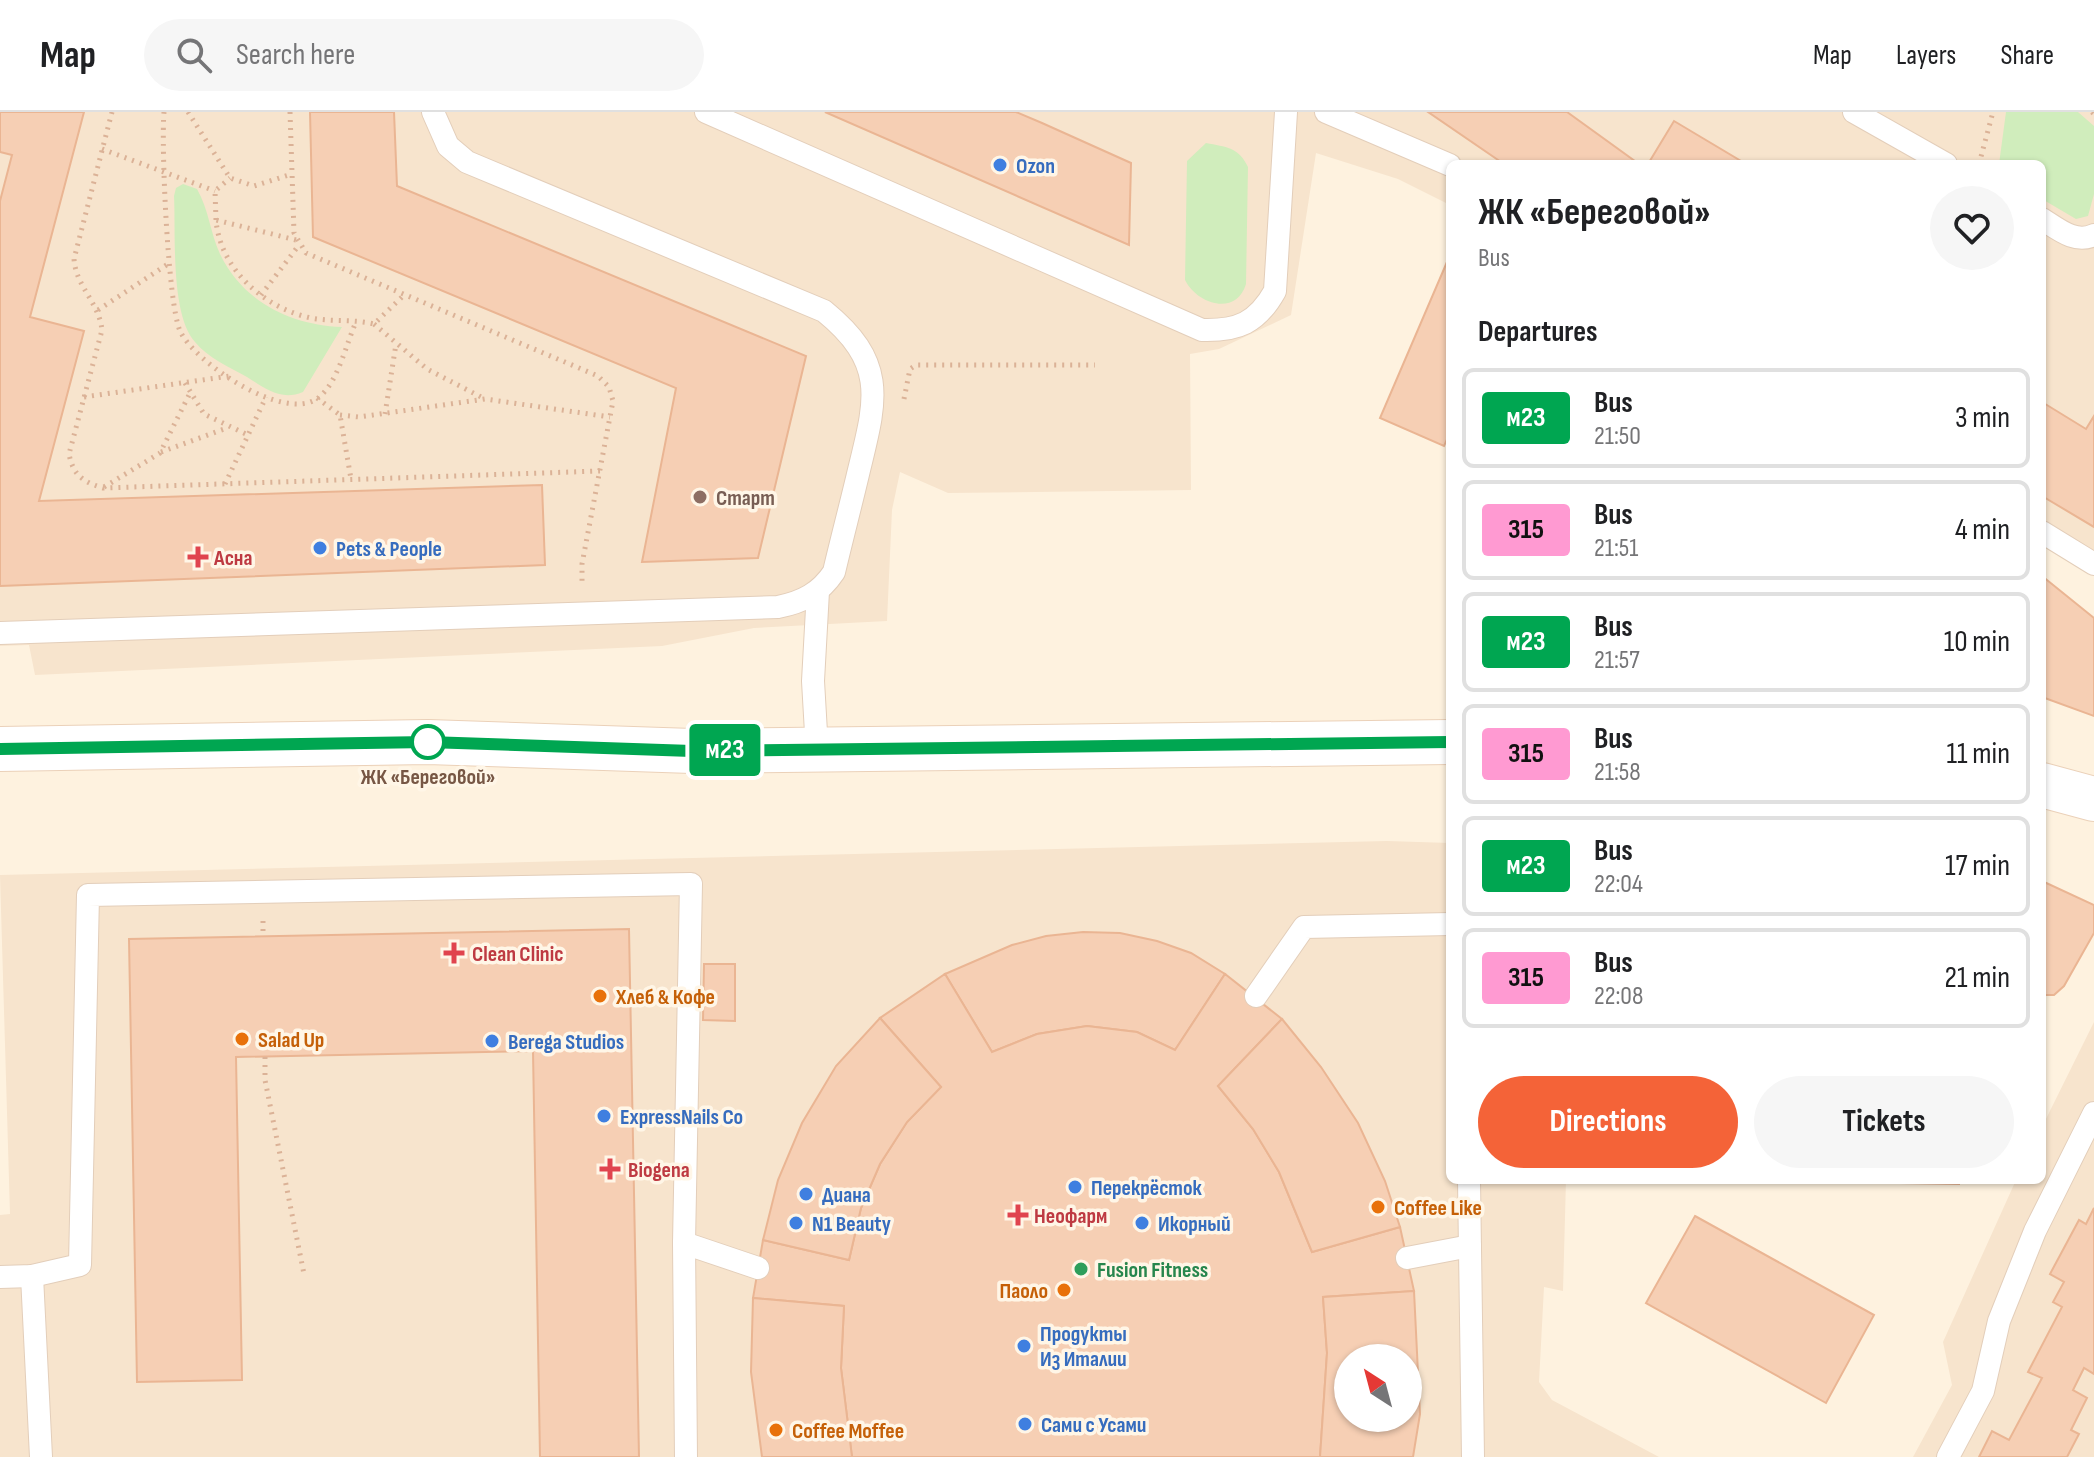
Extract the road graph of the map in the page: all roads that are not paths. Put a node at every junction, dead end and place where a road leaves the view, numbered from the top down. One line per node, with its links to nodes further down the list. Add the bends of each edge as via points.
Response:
1 (433, 112): 12 (lane, via 448,146 467,162 824,311 853,338 864,358 875,405 834,572)
2 (706, 112): 3 (lane, via 1202,330 1248,322 1263,312 1275,291)
3 (1286, 112)
4 (1326, 112): 7 (lane)
5 (1854, 112): 6 (lane)
6 (1939, 160)
7 (1446, 163)
8 (2046, 221): 9 (lane, via 2070,236)
9 (2094, 235)
10 (2046, 534): 11 (lane)
11 (2094, 564)
12 (818, 591): 13 (lane, via 778,607); 16 (lane, via 813,681)
13 (0, 633)
14 (1446, 742): 16 (street)
15 (0, 749): 16 (street, via 428,742)
16 (817, 750)
17 (2046, 786): 18 (street)
18 (2094, 799)
19 (1446, 924): 20 (lane, via 1304,927)
20 (1256, 996)
21 (2094, 1113): 32 (lane, via 2035,1231 1999,1321 1983,1391)
22 (1469, 1184): 24 (lane)
23 (684, 1243): 26 (lane); 27 (lane, via 691,884 88,895 80,1265); 30 (lane)
24 (1470, 1246): 25 (lane); 31 (lane)
25 (1407, 1258)
26 (758, 1268)
27 (32, 1276): 28 (lane); 29 (lane)
28 (0, 1277)
29 (41, 1457)
30 (686, 1457)
31 (1473, 1457)
32 (1948, 1457)

